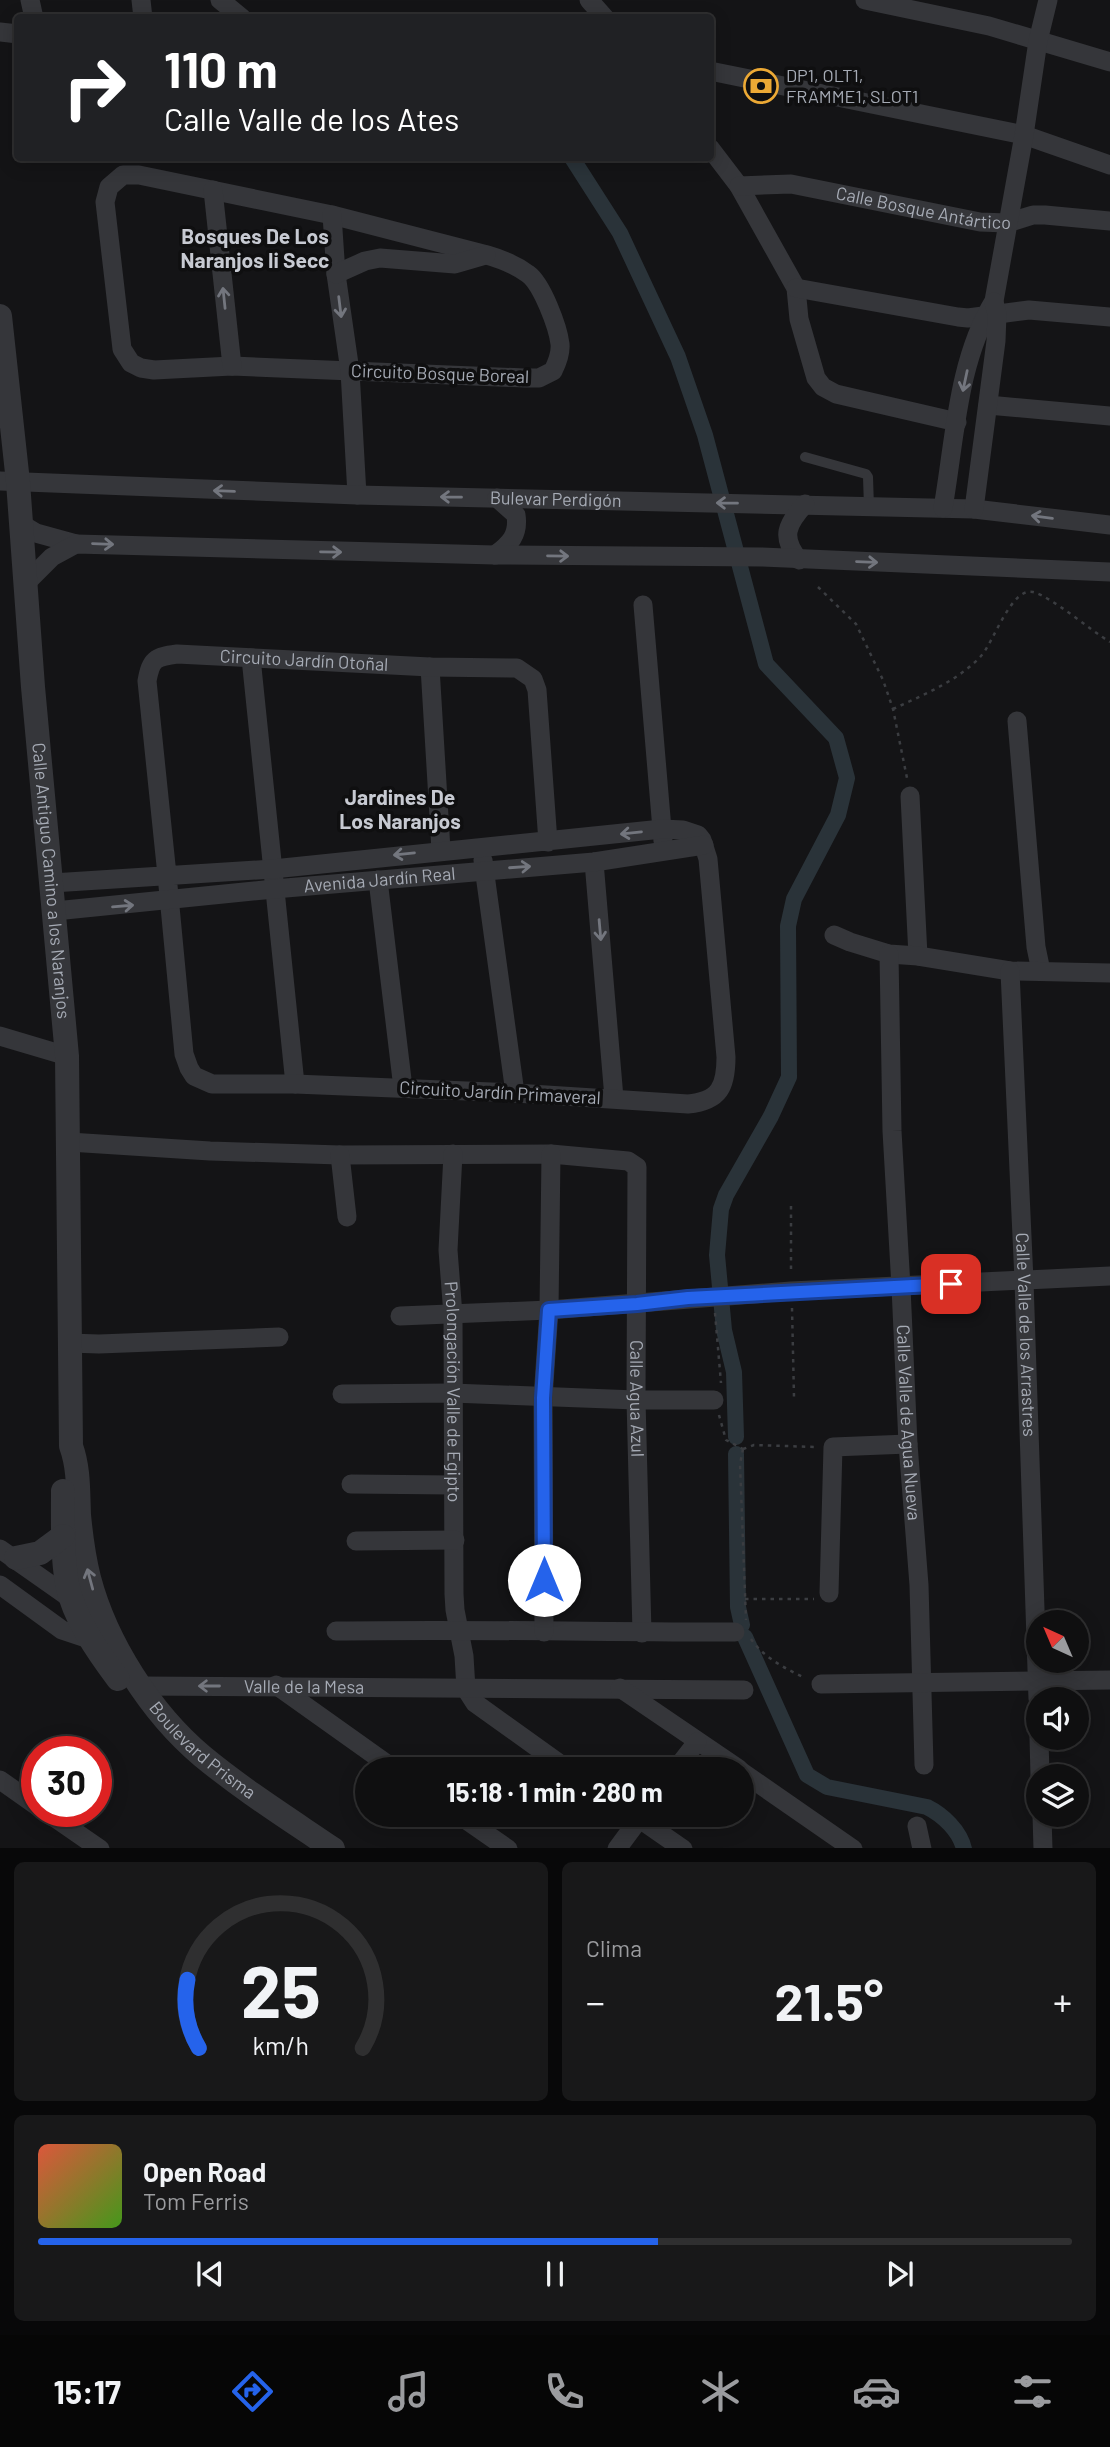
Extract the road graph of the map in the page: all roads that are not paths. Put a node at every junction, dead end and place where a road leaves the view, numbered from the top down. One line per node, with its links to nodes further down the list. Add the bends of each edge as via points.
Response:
1 (219, 0): 5 (street)
2 (589, 0): 6 (street)
3 (864, 0): 7 (street)
4 (1048, 0): 7 (street)
5 (237, 14)
6 (601, 14)
7 (1038, 41): 8 (street); 10 (street)
8 (1110, 62)
9 (714, 72): 10 (street)
10 (1024, 135): 12 (street); 17 (street)
11 (714, 153): 13 (street)
12 (1110, 164)
13 (739, 186): 17 (street, Calle Bosque Antártico, via 791,184 963,220); 20 (street)
14 (213, 190): 15 (street, Circuito Bosque Boreal); 24 (street, one-way to 14); 24 (street, Circuito Bosque Boreal, via 128,174 109,187 105,202 118,327 126,358 141,368)
15 (332, 215): 18 (street, Circuito Bosque Boreal); 19 (street)
16 (1110, 221): 17 (street, Calle Bosque Antártico, via 1033,215)
17 (1007, 223): 21 (street)
18 (487, 255): 19 (street, via 455,264 380,258); 25 (street, Circuito Bosque Boreal, via 529,274 539,286 558,333 560,347 553,371 539,378)
19 (336, 274): 25 (street, one-way to 25)
20 (796, 288): 21 (street, via 958,317); 29 (street, via 811,366 823,387)
21 (992, 310): 23 (street); 27 (street, via 996,341); 29 (street, one-way to 29, via 971,352)
22 (0, 316): 26 (street, Calle Antiguo Camino a los Naranjos)
23 (1110, 317)
24 (232, 366): 25 (street, Circuito Bosque Boreal)
25 (350, 371): 32 (street)
26 (4, 378): 31 (street, Calle Antiguo Camino a los Naranjos)
27 (988, 405): 28 (street); 37 (street)
28 (1110, 416)
29 (957, 422): 36 (street)
30 (805, 457): 35 (lane, via 866,474)
31 (9, 482): 32 (street, Bulevar Perdigón, one-way to 31); 38 (street, Calle Antiguo Camino a los Naranjos)
32 (357, 495): 33 (street, Bulevar Perdigón, one-way to 32)
33 (498, 498): 34 (street, Bulevar Perdigón, one-way to 33); 41 (street, via 516,515 518,527 511,543)
34 (805, 504): 35 (street, Bulevar Perdigón); 42 (street, via 788,526 791,551)
35 (869, 507): 36 (street, Bulevar Perdigón)
36 (943, 508): 37 (street, Bulevar Perdigón)
37 (974, 509): 39 (street, Bulevar Perdigón, one-way to 37)
38 (21, 524): 40 (street, via 43,536); 44 (street, Calle Antiguo Camino a los Naranjos)
39 (1110, 525)
40 (76, 544): 41 (street, one-way to 41); 44 (street, via 52,557)
41 (495, 555): 42 (street, one-way to 42)
42 (799, 560): 43 (street, one-way to 43)
43 (1110, 572)
44 (25, 584): 61 (street, Calle Antiguo Camino a los Naranjos)
45 (643, 605): 50 (street)
46 (251, 659): 47 (street, Circuito Jardín Otoñal); 57 (street); 59 (street, Circuito Jardín Otoñal, via 177,654 156,659 150,667 147,681)
47 (430, 667): 52 (street, Circuito Jardín Otoñal, via 517,668 533,679); 54 (street)
48 (1017, 721): 69 (street)
49 (910, 796): 67 (street)
50 (663, 829): 51 (street, Avenida Jardín Real, via 683,830); 52 (street, Avenida Jardín Real, one-way to 52); 55 (street)
51 (701, 840): 55 (street, Avenida Jardín Real); 76 (street, Circuito Jardín Primaveral, via 708,859 726,1057 721,1090 711,1099 688,1104)
52 (548, 842): 53 (street, Avenida Jardín Real)
53 (481, 848): 54 (street, Avenida Jardín Real); 58 (street)
54 (441, 850): 57 (street, Avenida Jardín Real, one-way to 57)
55 (664, 853): 56 (street, Avenida Jardín Real)
56 (594, 862): 58 (street, Avenida Jardín Real, one-way to 56); 76 (street, one-way to 76)
57 (273, 869): 59 (street, Avenida Jardín Real); 62 (street)
58 (484, 870): 60 (street, Avenida Jardín Real); 75 (street)
59 (167, 875): 61 (street, Avenida Jardín Real); 63 (street, Circuito Jardín Otoñal)
60 (378, 880): 62 (street, Avenida Jardín Real); 74 (street)
61 (51, 883): 64 (street, Calle Antiguo Camino a los Naranjos)
62 (274, 889): 63 (street, Avenida Jardín Real); 73 (street)
63 (169, 902): 64 (street, Avenida Jardín Real, one-way to 63); 73 (street, Circuito Jardín Primaveral, via 188,1068 212,1084)
64 (55, 911): 72 (street, Calle Antiguo Camino a los Naranjos)
65 (834, 935): 66 (street)
66 (889, 954): 67 (street); 84 (street, Calle Valle de Agua Nueva)
67 (918, 956): 68 (street)
68 (1010, 971): 69 (street); 83 (street, Calle Valle de los Arrastres)
69 (1041, 971): 70 (street)
70 (1110, 973)
71 (0, 1036): 72 (street)
72 (67, 1056): 77 (street, Calle Antiguo Camino a los Naranjos)
73 (295, 1084): 74 (street, Circuito Jardín Primaveral)
74 (403, 1088): 75 (street, Circuito Jardín Primaveral)
75 (515, 1093): 76 (street, Circuito Jardín Primaveral)
76 (614, 1098)
77 (69, 1142): 80 (street); 90 (street, Calle Antiguo Camino a los Naranjos)
78 (453, 1154): 79 (street); 80 (street); 87 (street, Prolongación Valle de Egipto, via 448,1250)
79 (551, 1154): 85 (street, Calle Agua Azul, via 628,1161 637,1167); 86 (street)
80 (341, 1155): 81 (street)
81 (347, 1217)
82 (1110, 1276): 83 (street)
83 (1024, 1281): 84 (street); 119 (street, Calle Valle de los Arrastres)
84 (901, 1287): 85 (street); 96 (street, Calle Valle de Agua Nueva)
85 (637, 1304): 86 (street); 95 (street, Calle Agua Azul)
86 (549, 1310): 87 (street); 93 (street)
87 (453, 1315): 88 (street); 91 (street, Prolongación Valle de Egipto)
88 (400, 1316)
89 (279, 1337): 90 (street)
90 (69, 1343): 97 (street, Calle Antiguo Camino a los Naranjos)
91 (452, 1393): 92 (street); 93 (street); 99 (street, Prolongación Valle de Egipto)
92 (342, 1394)
93 (543, 1398): 95 (street); 111 (street)
94 (714, 1399): 95 (street)
95 (636, 1400): 112 (street, Calle Agua Azul)
96 (908, 1444): 105 (street, via 832,1447); 116 (street, Calle Valle de Agua Nueva)
97 (71, 1446): 100 (street, Calle Antiguo Camino a los Naranjos, via 64,1463); 107 (street, Calle Antiguo Camino a los Naranjos, one-way to 97, via 87,1569 77,1462)
98 (351, 1483): 99 (street)
99 (453, 1485): 101 (street, Prolongación Valle de Egipto)
100 (63, 1536): 103 (street, via 40,1553); 106 (street, Calle Antiguo Camino a los Naranjos)
101 (455, 1540): 102 (street); 108 (street, Prolongación Valle de Egipto)
102 (356, 1541)
103 (8, 1554): 106 (street)
104 (0, 1585): 113 (street, via 62,1630)
105 (829, 1593)
106 (72, 1601): 107 (street); 113 (street, Calle Antiguo Camino a los Naranjos)
107 (100, 1613): 113 (street, Calle Antiguo Camino a los Naranjos)
108 (458, 1629): 110 (street); 111 (street); 122 (street, Prolongación Valle de Egipto)
109 (743, 1630): 112 (street)
110 (336, 1631)
111 (544, 1632): 112 (street)
112 (642, 1633)
113 (103, 1642): 118 (street, Boulevard Prisma); 141 (street, Boulevard Prisma, via 126,1690 192,1765)
114 (1110, 1680): 120 (street)
115 (821, 1684): 116 (street)
116 (922, 1684): 123 (street); 130 (street, Calle Valle de Agua Nueva)
117 (276, 1685): 118 (street, Valle de la Mesa, one-way to 118); 122 (street, Valle de la Mesa); 126 (street)
118 (141, 1686): 142 (street, Boulevard Prisma, via 201,1755)
119 (1038, 1687)
120 (1060, 1687)
121 (620, 1688): 122 (street, Valle de la Mesa); 124 (street, Valle de la Mesa); 125 (street)
122 (466, 1689): 127 (street, via 483,1711)
123 (1026, 1689)
124 (744, 1690)
125 (697, 1742): 128 (street); 129 (street)
126 (377, 1757)
127 (550, 1757)
128 (685, 1757)
129 (720, 1757)
130 (924, 1765)
131 (0, 1780): 133 (street)
132 (754, 1780): 146 (street)
133 (21, 1795)
134 (917, 1826): 147 (street)
135 (68, 1827): 140 (street)
136 (476, 1827): 143 (street)
137 (631, 1827): 144 (street)
138 (653, 1827): 145 (street)
139 (1042, 1827): 148 (street)
140 (99, 1848)
141 (304, 1848)
142 (332, 1848)
143 (507, 1848)
144 (618, 1848)
145 (682, 1848)
146 (852, 1848)
147 (922, 1848)
148 (1043, 1848)

